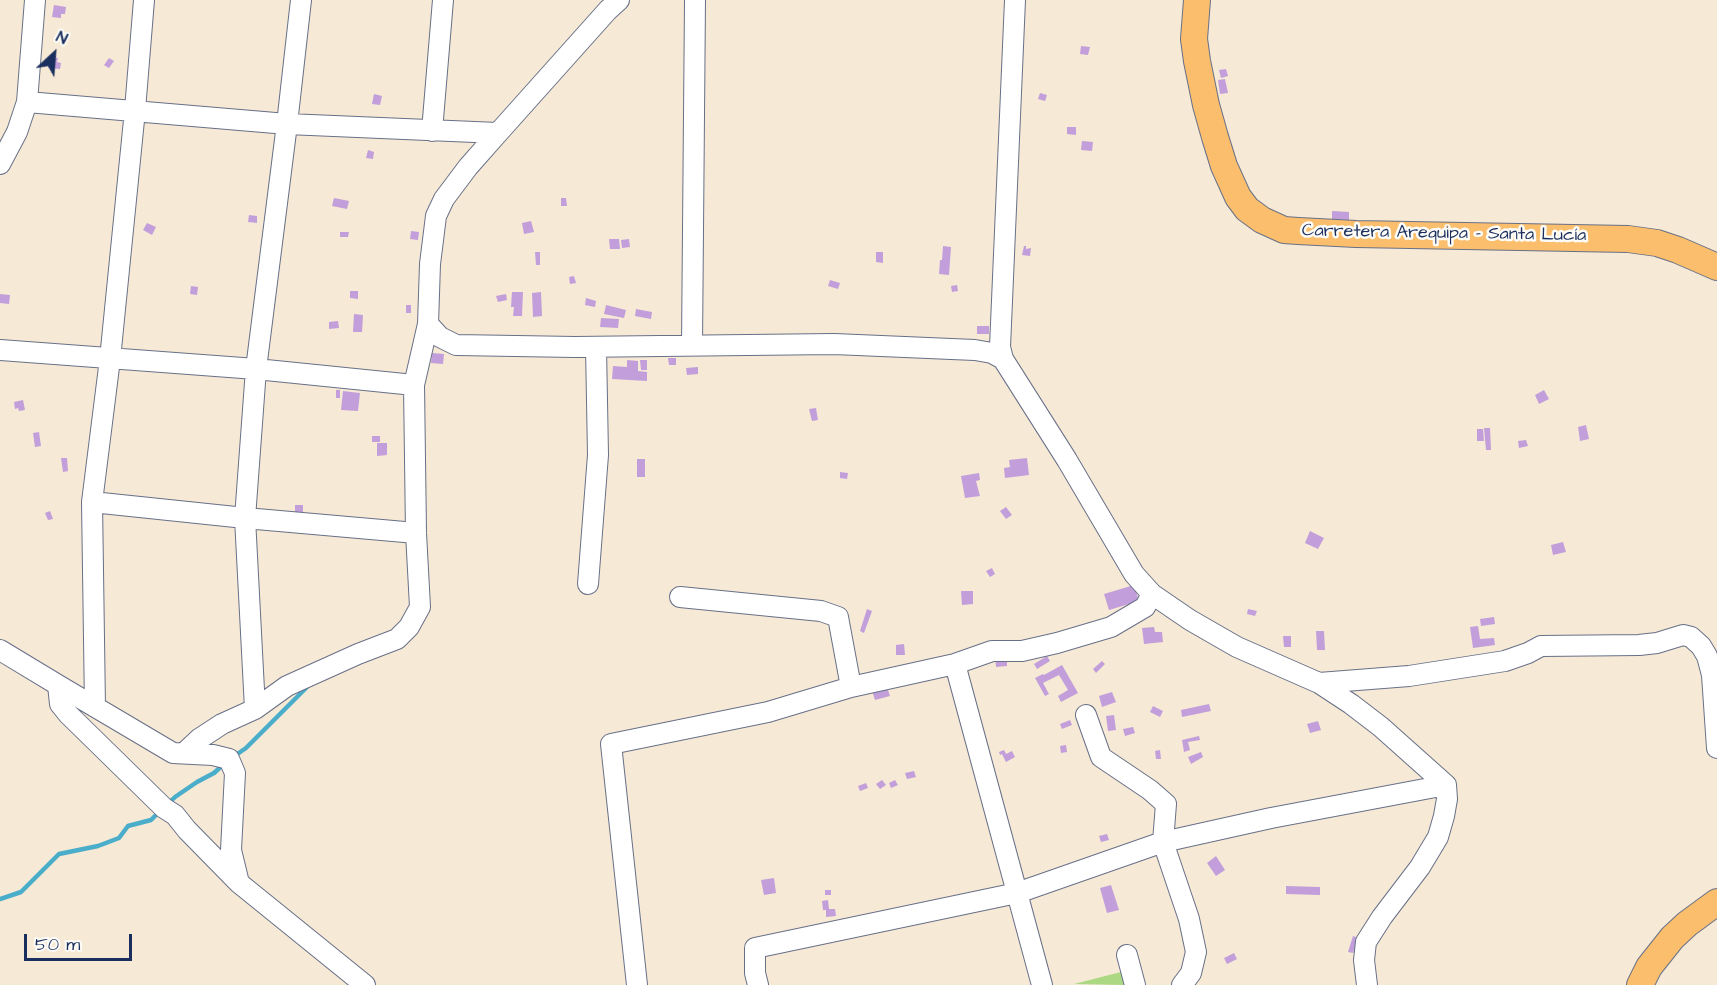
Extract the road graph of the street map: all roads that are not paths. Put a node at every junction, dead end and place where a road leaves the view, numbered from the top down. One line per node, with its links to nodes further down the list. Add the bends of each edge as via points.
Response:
1 (35, 0): 9 (street)
2 (144, 0): 10 (street)
3 (301, 0): 11 (street)
4 (443, 0): 12 (street)
5 (619, 0): 13 (street)
6 (695, 0): 17 (street)
7 (1015, 0): 21 (street, via 1000,347)
8 (1197, 0): 15 (main road, Carretera Arequipa - Santa Lucía, via 1194,39 1198,68 1221,156 1238,197 1262,220 1284,230 1298,231 1628,239 1657,243)
9 (27, 102): 10 (street); 14 (street)
10 (135, 110): 11 (street); 20 (street)
11 (287, 124): 12 (street); 22 (street)
12 (432, 131): 13 (street)
13 (498, 133): 16 (street, via 444,199 436,216)
14 (0, 164)
15 (1717, 267)
16 (428, 324): 18 (street, via 440,337 456,345); 23 (street)
17 (692, 345): 18 (street); 21 (street, via 834,344 963,349 992,353)
18 (597, 347): 27 (street, via 598,455)
19 (0, 350): 20 (street)
20 (110, 359): 22 (street); 24 (street)
21 (1003, 359): 28 (street, via 1134,574)
22 (256, 369): 23 (street); 25 (street)
23 (414, 385): 26 (street)
24 (92, 502): 25 (street); 35 (street)
25 (245, 518): 26 (street); 36 (street)
26 (416, 533): 36 (street, via 420,607 409,627 397,639 287,686)
27 (588, 584)
28 (1152, 594): 31 (street, via 1145,607 1111,627 1022,651 992,651); 32 (street, via 1237,647)
29 (680, 597): 34 (street, via 821,611 838,617)
30 (0, 650): 33 (street)
31 (955, 664): 34 (street); 43 (street)
32 (1318, 684): 38 (street, via 1409,676 1505,661 1540,646 1639,645 1691,637 1707,656 1712,675); 40 (street, via 1352,704)
33 (58, 685): 35 (street); 42 (street, via 60,704 68,714 175,815)
34 (851, 687): 47 (street, via 768,712 611,744)
35 (95, 706): 39 (street, via 172,753)
36 (255, 709): 39 (street, via 222,724)
37 (1086, 715): 41 (street, via 1101,757 1166,804)
38 (1717, 748)
39 (184, 753): 42 (street, via 229,759 235,773 231,850)
40 (1446, 785): 41 (street); 52 (street, via 1447,800 1438,837 1366,942)
41 (1163, 842): 43 (street); 51 (street, via 1196,952 1191,973)
42 (239, 883): 46 (street)
43 (1017, 893): 48 (street, via 755,948); 49 (street)
44 (1717, 902): 53 (main road, via 1672,938)
45 (1127, 955): 50 (street)
46 (365, 985)
47 (637, 985)
48 (758, 985)
49 (1042, 985)
50 (1135, 985)
51 (1182, 985)
52 (1367, 985)
53 (1640, 985)

